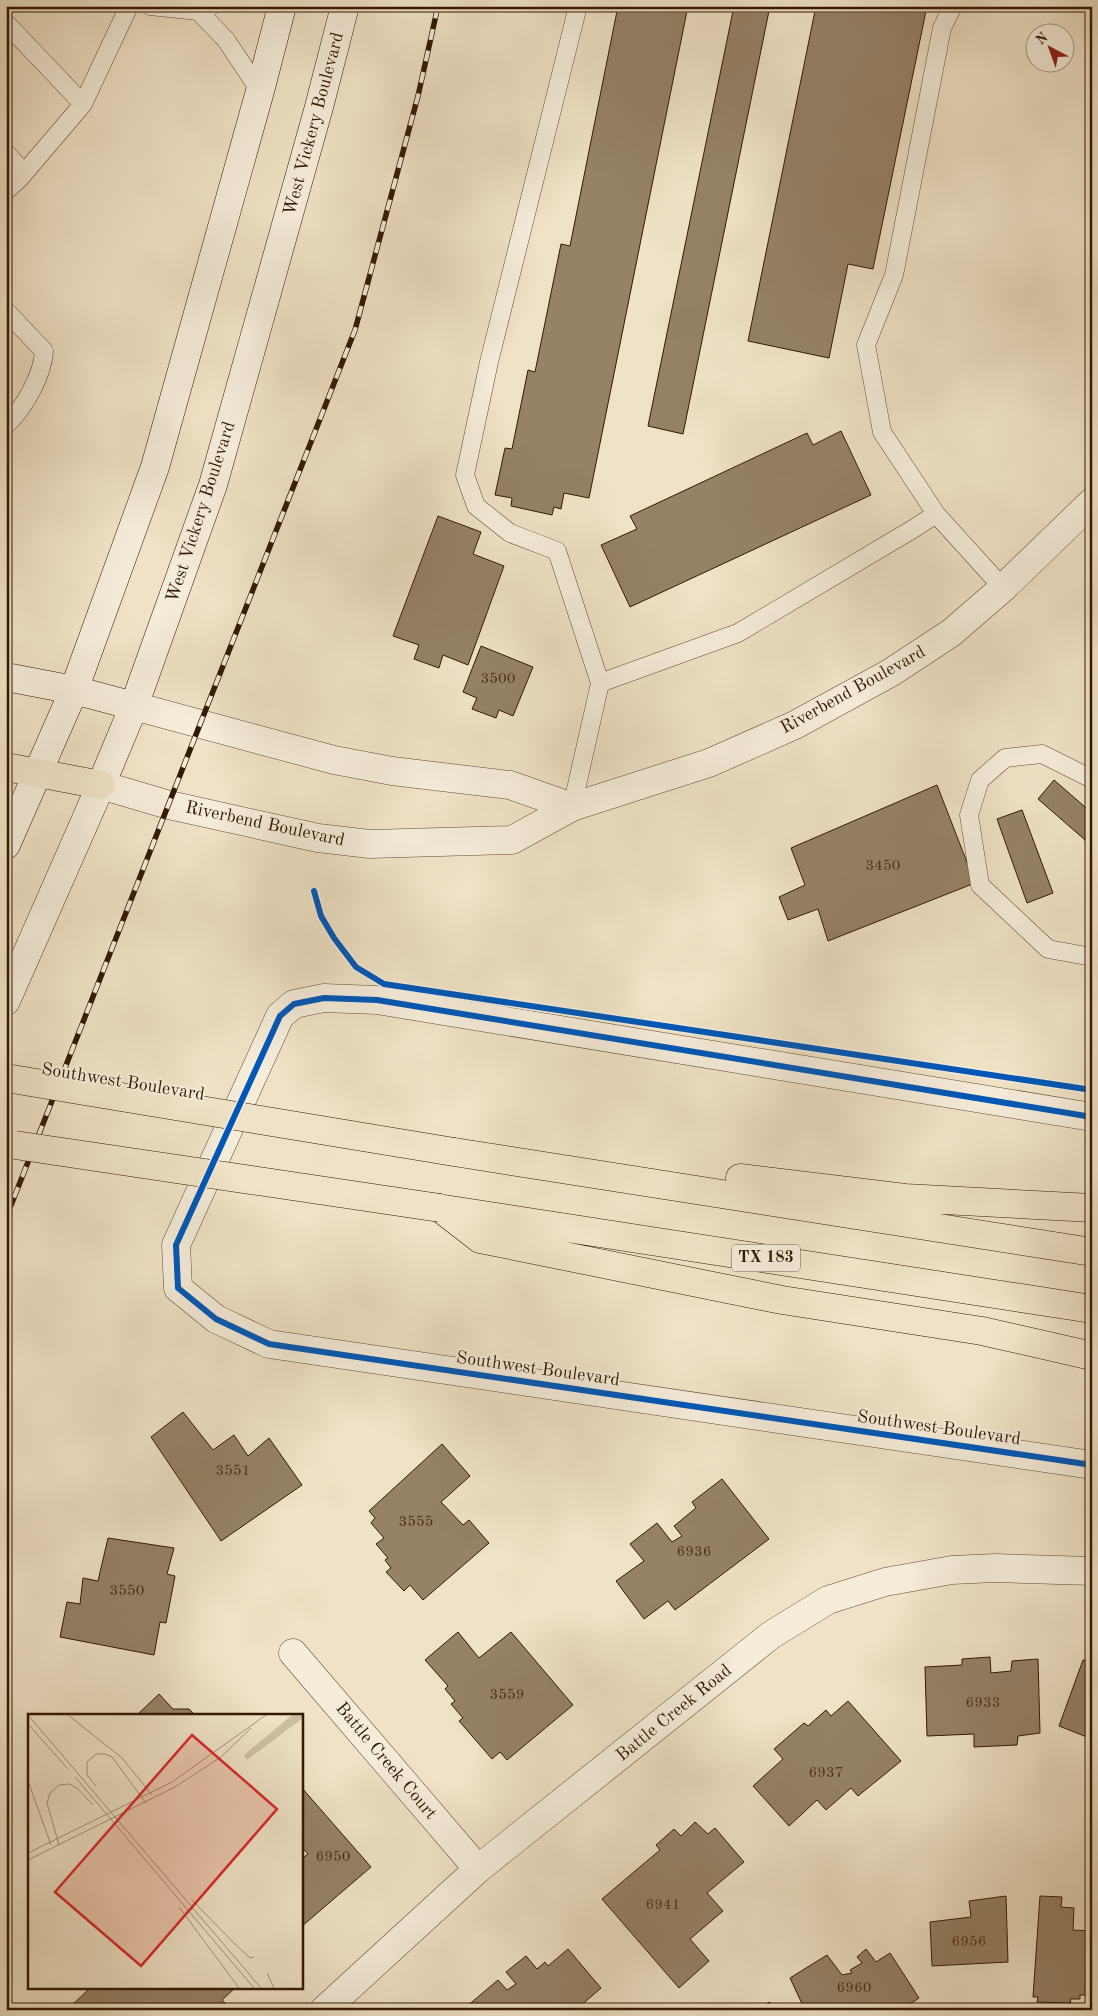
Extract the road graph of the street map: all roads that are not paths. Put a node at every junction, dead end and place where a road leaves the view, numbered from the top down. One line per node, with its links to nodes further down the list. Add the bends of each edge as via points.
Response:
1 (129, 6): 10 (lane)
2 (150, 6): 7 (lane)
3 (282, 6): 9 (street)
4 (345, 6): 22 (street, West Vickery Boulevard, via 214,486)
5 (578, 6): 20 (lane, via 489,362 465,475 476,506 510,533 557,551)
6 (953, 6): 17 (lane, via 942,28 894,275 866,345 882,432)
7 (205, 9): 9 (lane)
8 (6, 23): 10 (lane)
9 (260, 91): 21 (street, via 155,467)
10 (83, 104): 12 (lane)
11 (6, 153): 12 (lane)
12 (24, 173): 13 (lane)
13 (6, 191)
14 (6, 311): 15 (lane, via 44,352 44,360 26,404)
15 (6, 425)
16 (1092, 502): 18 (street, Riverbend Boulevard)
17 (936, 514): 18 (lane); 20 (lane, via 738,633)
18 (1003, 588): 27 (street, Riverbend Boulevard, via 951,633 795,725 709,763)
19 (6, 677): 21 (street)
20 (600, 683): 27 (lane)
21 (74, 690): 22 (street); 24 (street)
22 (134, 706): 26 (street, West Vickery Boulevard); 27 (street, via 334,760 510,786)
23 (6, 767): 24 (highway)
24 (37, 773): 26 (highway); 28 (street)
25 (1092, 780): 29 (lane, via 1042,754 1005,758 980,780 969,815 980,885 1048,949)
26 (101, 785): 27 (street, Riverbend Boulevard, via 169,805 318,838 370,844 512,840); 30 (street, West Vickery Boulevard)
27 (572, 807)
28 (6, 845)
29 (1092, 957)
30 (6, 1001)
31 (6, 1078): 34 (highway, Southwest Boulevard, bridge)
32 (1092, 1117): 40 (street, Southwest Boulevard, via 378,1000 324,998 294,1004 280,1016 176,1245 178,1288 216,1319 269,1344)
33 (9, 1145): 35 (highway, TX 183, bridge)
34 (496, 1157): 36 (highway, via 568,1158 905,1198); 37 (highway, Southwest Boulevard)
35 (440, 1208): 38 (highway, TX 183); 39 (highway, via 480,1239 782,1300 982,1331)
36 (1092, 1208)
37 (1092, 1252)
38 (1092, 1309)
39 (1092, 1356)
40 (1092, 1466)
41 (1092, 1571): 43 (street, Battle Creek Road, via 952,1570 884,1582 828,1600 771,1635)
42 (293, 1652): 43 (street, Battle Creek Court)
43 (478, 1869): 44 (street, Battle Creek Road)
44 (324, 2010)

